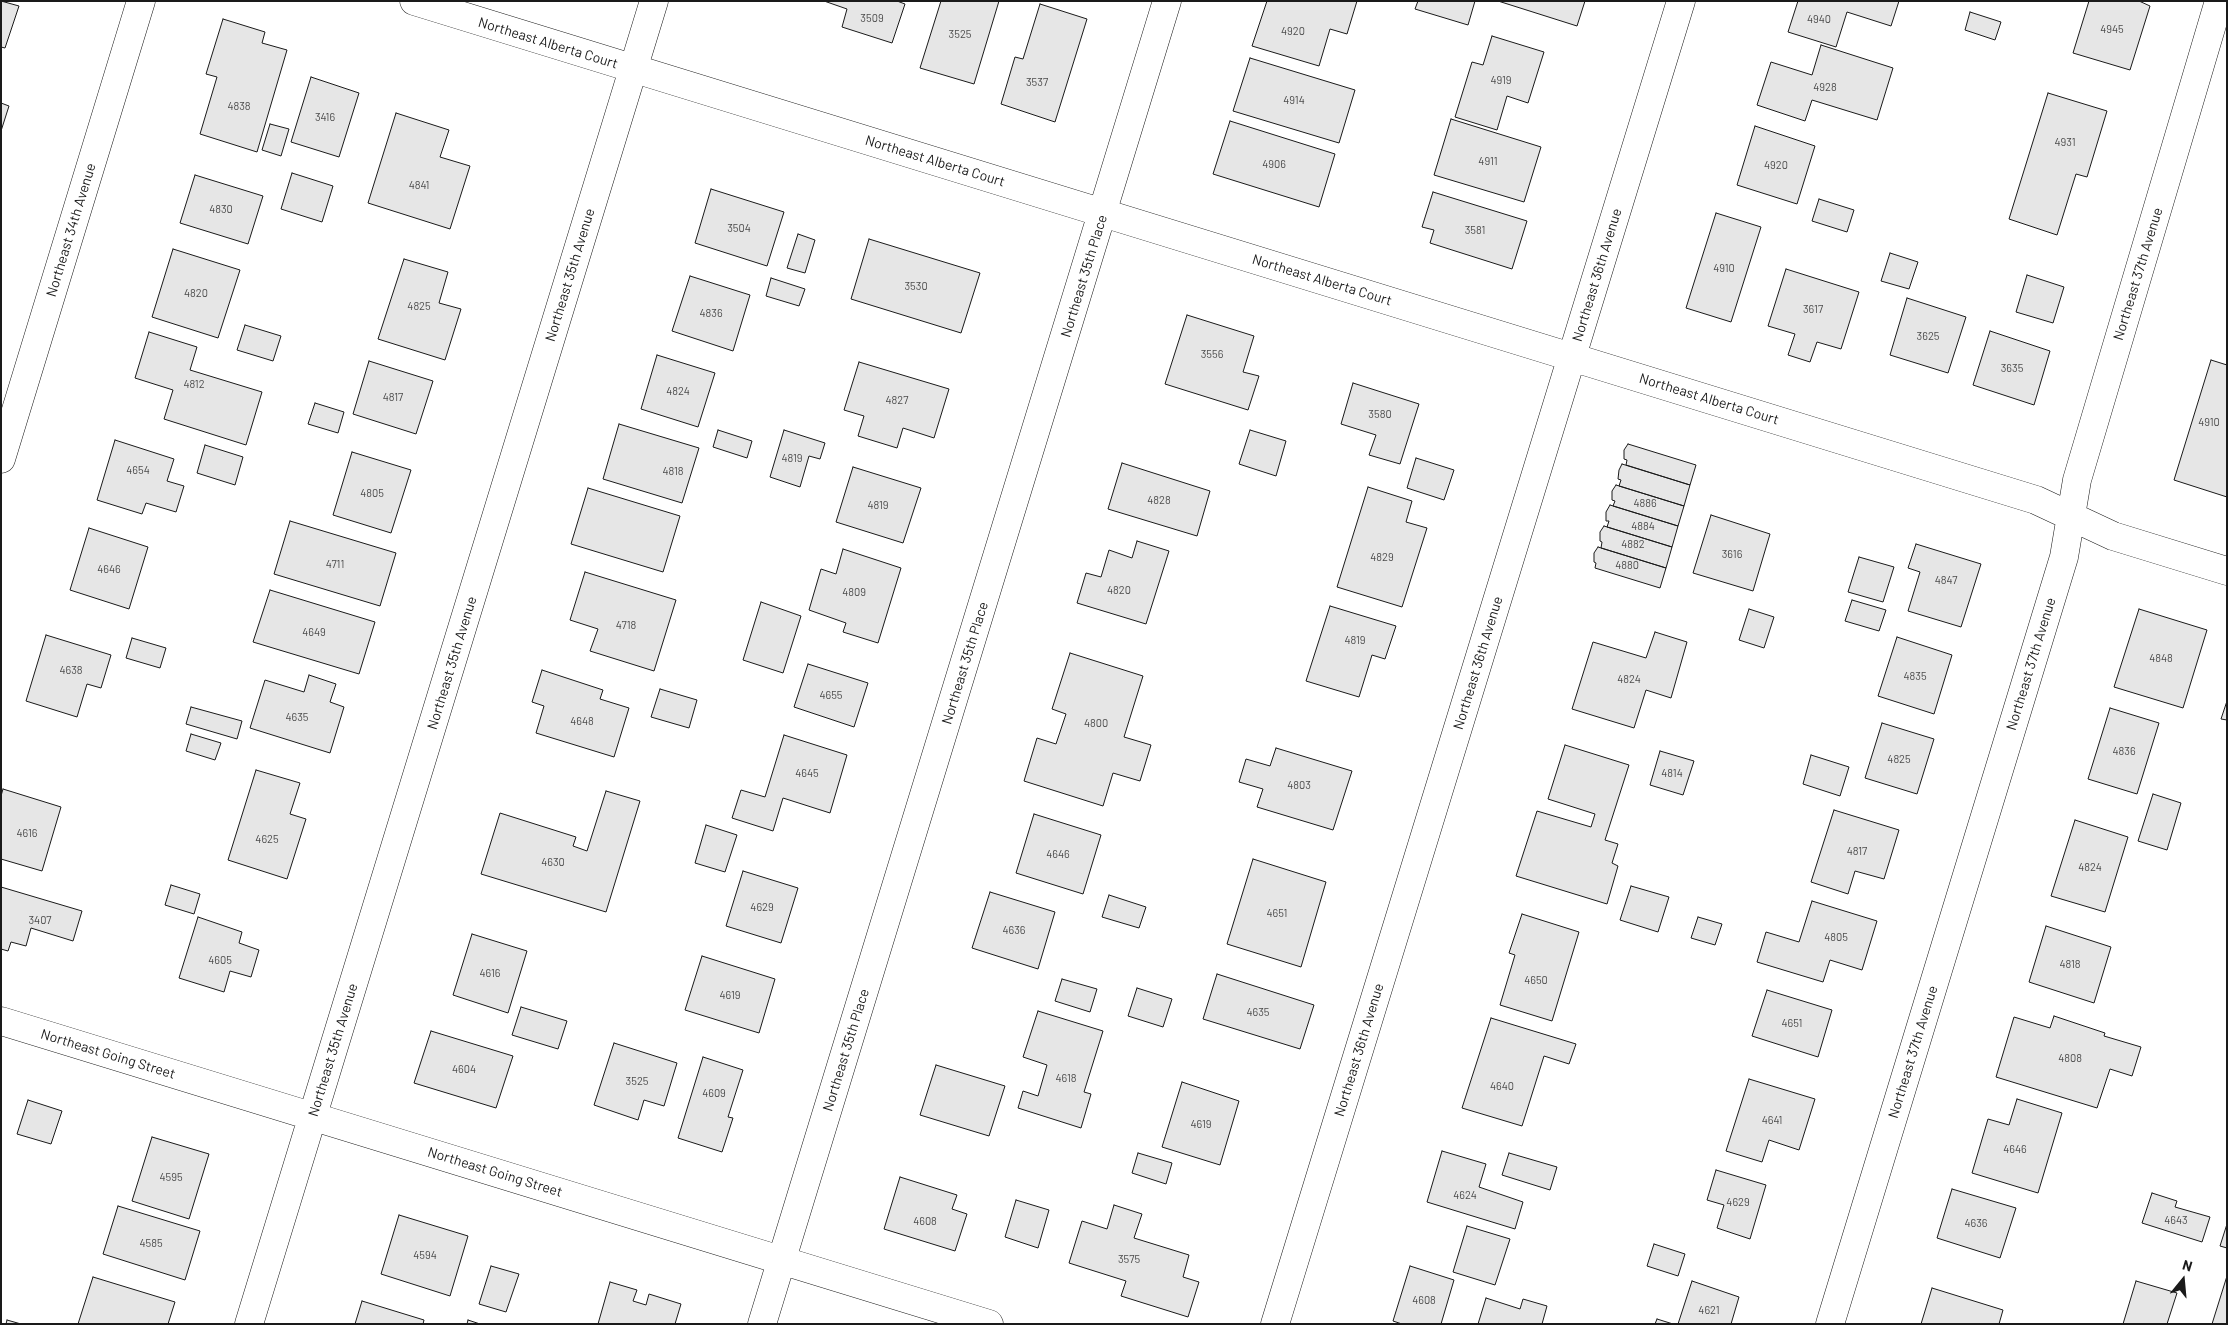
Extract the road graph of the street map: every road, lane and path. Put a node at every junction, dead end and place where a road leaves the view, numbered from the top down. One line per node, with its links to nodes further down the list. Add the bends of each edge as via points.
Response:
1 (141, 1): 10 (street, Northeast 34th Avenue)
2 (414, 1): 7 (street, Northeast Alberta Court)
3 (654, 1): 7 (street, Northeast 35th Avenue)
4 (1167, 1): 8 (street, Northeast 35th Place)
5 (1681, 1): 9 (street, Northeast 36th Avenue)
6 (2220, 1): 11 (street, Northeast 37th Avenue, via 2077,480)
7 (633, 69): 8 (street, Northeast Alberta Court); 14 (street, Northeast 35th Avenue)
8 (1104, 212): 9 (street, Northeast Alberta Court); 15 (street, Northeast 35th Place)
9 (1572, 357): 11 (street, Northeast Alberta Court, via 2036,500); 19 (street, Northeast 36th Avenue)
10 (1, 459)
11 (2071, 516): 12 (street, Northeast Alberta Court, via 2114,536); 20 (street, Northeast 37th Avenue, via 2064,557)
12 (2227, 571)
13 (1, 1021): 14 (street, Northeast Going Street)
14 (313, 1116): 15 (street, Northeast Going Street); 16 (street, Northeast 35th Avenue)
15 (781, 1260): 17 (street, Northeast 35th Place); 18 (street, Northeast Going Street)
16 (249, 1324)
17 (762, 1324)
18 (989, 1324)
19 (1275, 1324)
20 (1830, 1324)

